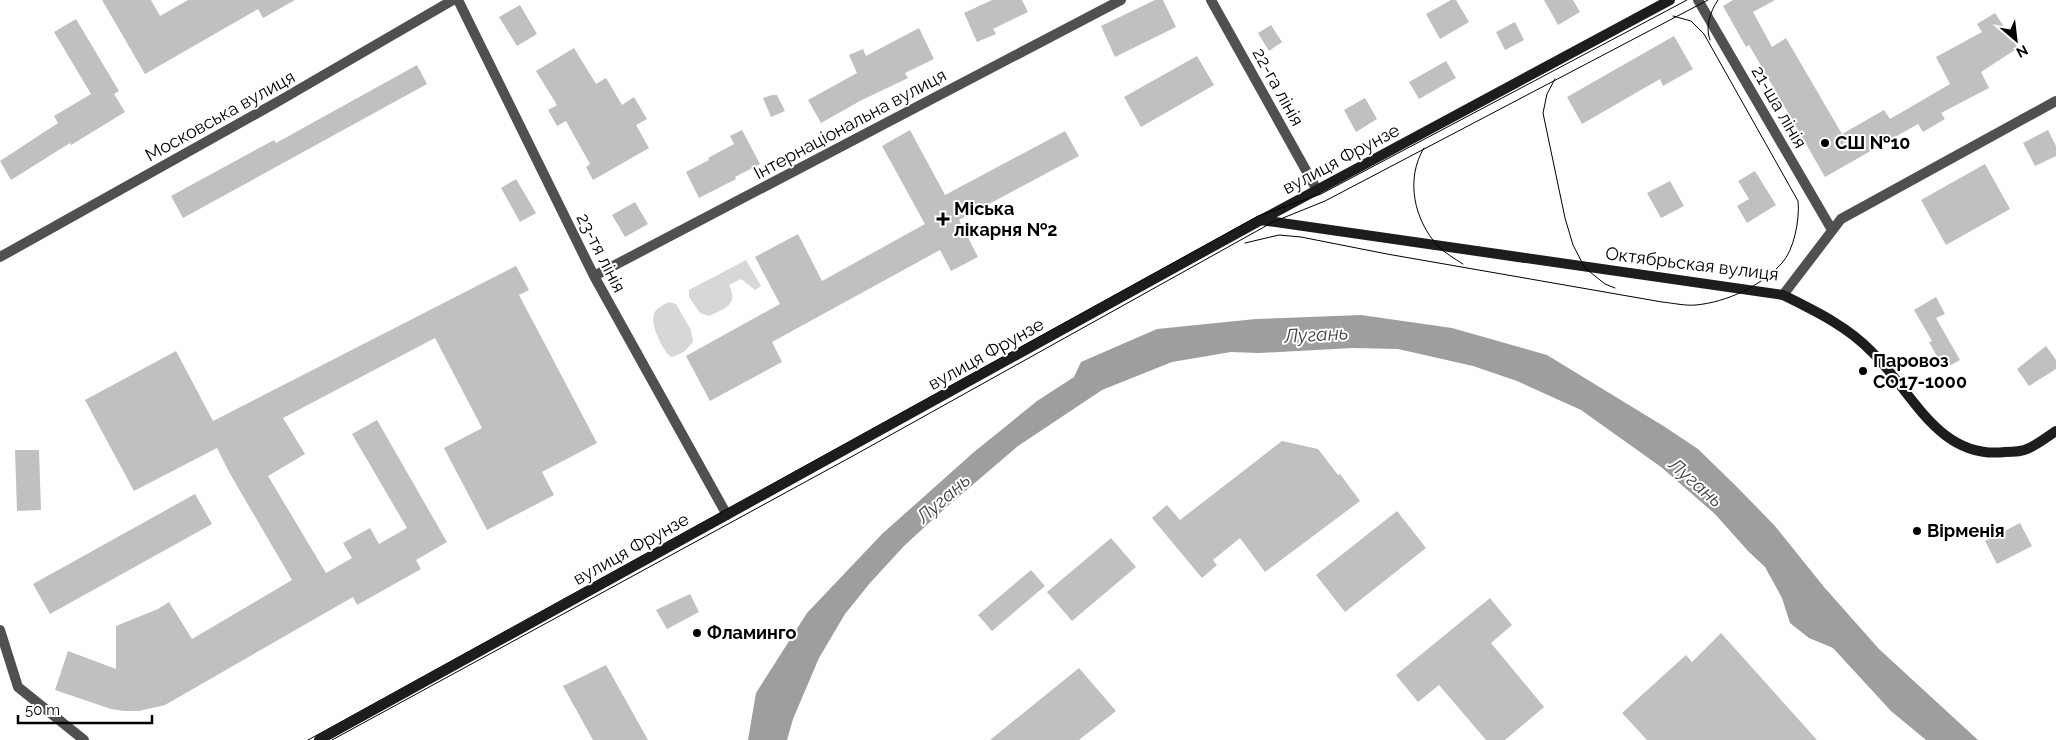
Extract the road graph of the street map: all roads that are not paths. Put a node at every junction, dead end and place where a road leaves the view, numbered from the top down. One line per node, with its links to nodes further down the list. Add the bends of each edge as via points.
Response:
1 (453, 0): 11 (street, Московська вулиця)
2 (458, 0): 12 (street, 23-тя лінія)
3 (1121, 0): 12 (street, Інтернаціональна вулиця)
4 (1211, 0): 8 (street, 22-га лінія)
5 (1670, 0): 8 (street, вулиця Фрунзе)
6 (1698, 0): 10 (street, 21-ша лінія)
7 (2056, 100): 10 (street, Октябрьская вулиця, via 1841,219)
8 (1317, 190): 9 (street, вулиця Фрунзе)
9 (1261, 220): 13 (street, Октябрьская вулиця); 15 (street, вулиця Фрунзе)
10 (1832, 230): 13 (street, Октябрьская вулиця)
11 (0, 257)
12 (594, 276): 15 (street, 23-тя лінія)
13 (1783, 295): 14 (street, via 1849,331 1873,352 1933,426 1963,448 1989,454 2027,450)
14 (2056, 431)
15 (727, 515): 18 (street, вулиця Фрунзе)
16 (0, 630): 17 (street, via 18,687)
17 (84, 740)
18 (320, 740)

